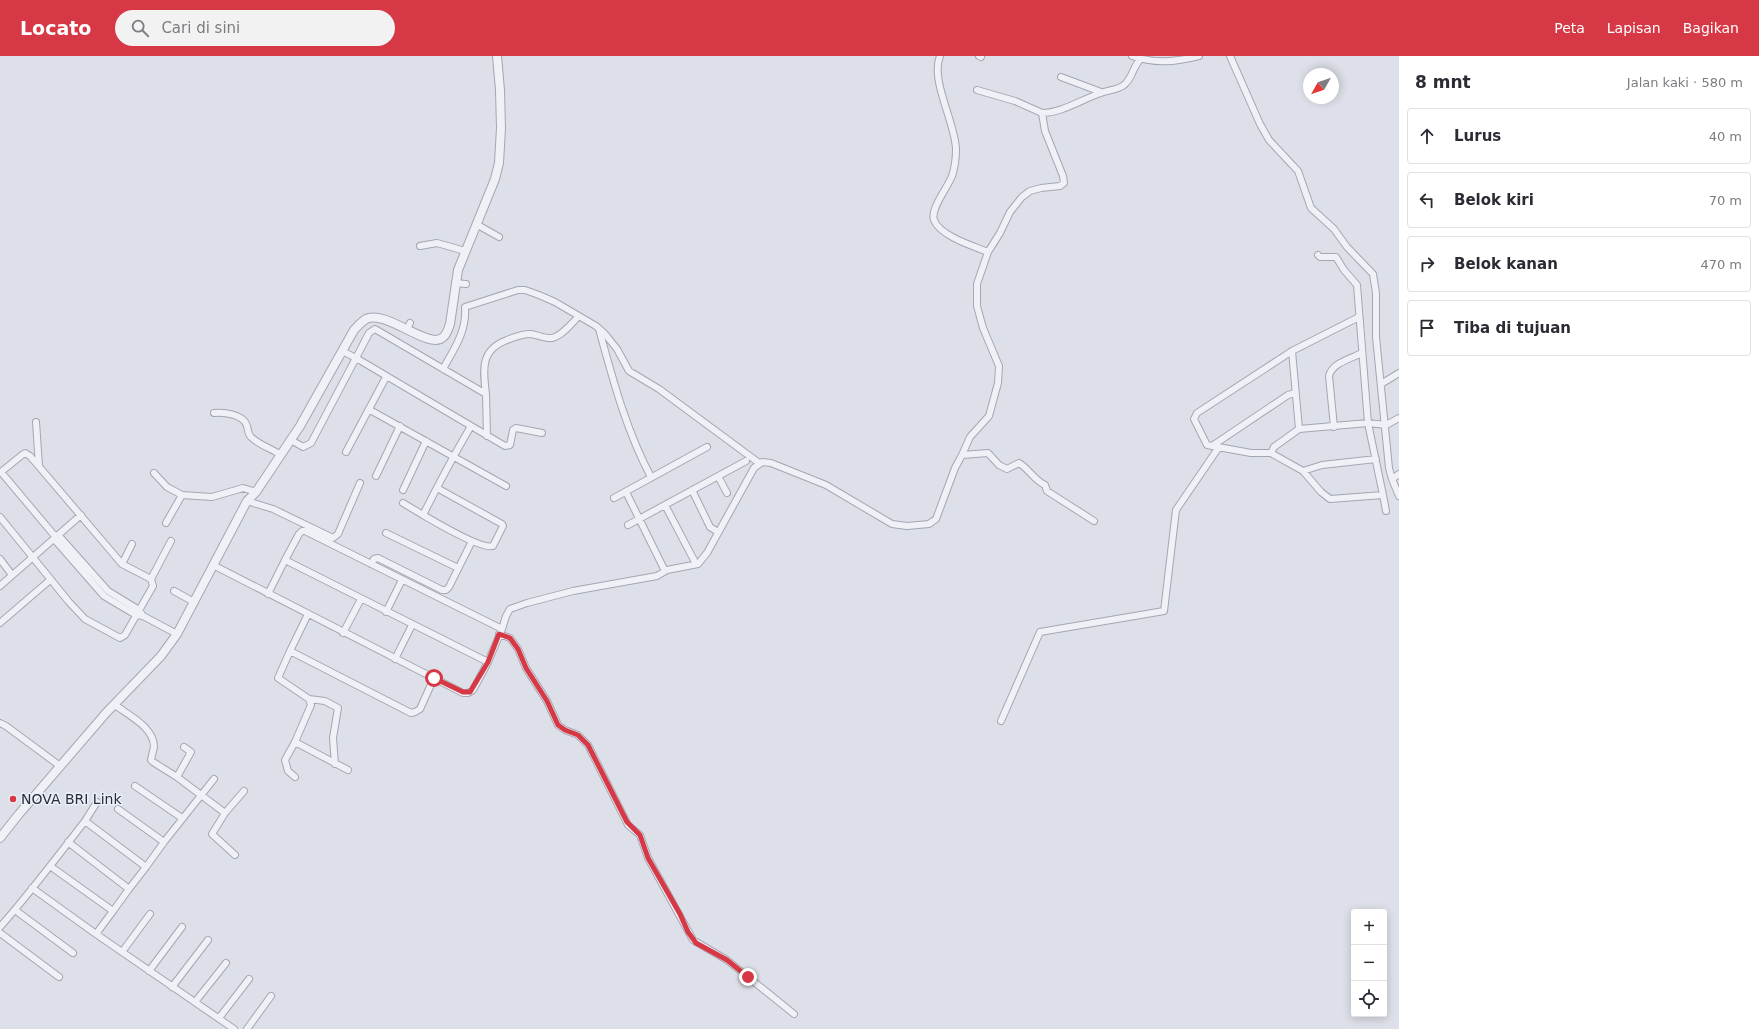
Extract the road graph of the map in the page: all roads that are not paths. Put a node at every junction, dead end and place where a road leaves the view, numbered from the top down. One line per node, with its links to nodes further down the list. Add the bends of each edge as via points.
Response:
1 (497, 56): 11 (street, via 500,90 500,163)
2 (940, 56): 15 (street, via 939,82 956,142 956,154 952,178 933,212 933,219 944,233)
3 (1132, 56): 6 (street)
4 (1199, 56): 6 (street, via 1165,62)
5 (1230, 56): 31 (street, via 1260,124 1269,140 1298,170 1312,208 1373,274)
6 (1142, 59): 9 (street, via 1125,84)
7 (1061, 77): 9 (street)
8 (977, 90): 10 (street, via 1015,101)
9 (1101, 92): 10 (street, via 1053,112)
10 (1042, 113): 15 (street, via 1045,131 1064,184 1055,188 1030,191 1022,197 1010,212)
11 (476, 224): 12 (street); 14 (street)
12 (499, 237)
13 (420, 246): 14 (street, via 437,243)
14 (465, 252): 17 (street)
15 (988, 252): 54 (street, via 977,284 977,306 999,366 998,383 989,416 970,436)
16 (1318, 255): 22 (street, via 1336,257 1357,284)
17 (455, 283): 18 (street); 19 (street)
18 (466, 284)
19 (452, 307): 20 (street); 24 (street, via 447,333 440,339 424,337 408,326 377,318 366,319 354,330)
20 (465, 307): 21 (street, via 509,292 525,290 555,302); 28 (street, via 465,325 460,340)
21 (578, 317): 23 (street); 33 (street, via 557,336 545,338 529,334 500,343 493,348 485,362)
22 (1359, 317): 25 (street); 26 (street)
23 (599, 329): 58 (street, via 610,339 629,371 659,389); 66 (street, via 625,418 638,452)
24 (342, 351): 27 (street); 46 (street)
25 (1292, 351): 32 (street); 48 (street, via 1197,413 1194,419 1196,424 1207,445)
26 (1362, 353): 38 (street); 42 (street, via 1330,370 1328,376)
27 (356, 358): 28 (street, via 369,333 375,329); 30 (street); 46 (street, via 311,443 303,447)
28 (443, 369): 33 (street)
29 (1399, 373): 31 (street)
30 (386, 377): 34 (street); 41 (street)
31 (1381, 384): 39 (street)
32 (1295, 393): 43 (street); 48 (street, via 1288,395)
33 (486, 394): 45 (street)
34 (370, 410): 40 (street); 51 (street)
35 (214, 412): 53 (street, via 228,413 241,419 246,423 251,438)
36 (1399, 418): 39 (street)
37 (36, 422): 59 (street)
38 (1373, 424): 39 (street); 42 (street); 56 (street)
39 (1386, 425): 67 (street)
40 (400, 426): 47 (street); 64 (street)
41 (471, 426): 45 (street); 55 (street)
42 (1334, 426): 43 (street)
43 (1299, 429): 52 (street, via 1274,447)
44 (542, 433): 45 (street, via 516,428 513,430 510,445 507,446)
45 (487, 436)
46 (291, 440): 53 (street)
47 (426, 441): 55 (street); 71 (street)
48 (1212, 446): 50 (street)
49 (707, 447): 66 (street)
50 (1219, 447): 52 (street, via 1251,453); 129 (street, via 1176,510 1164,611 1040,632)
51 (346, 452)
52 (1271, 453): 60 (street)
53 (281, 455): 73 (street)
54 (962, 455): 58 (street, via 936,519 929,524 907,526 892,524 826,485 771,463); 88 (street, via 988,453 999,465 1008,469 1019,463 1037,481 1045,485 1046,490)
55 (453, 456): 69 (street); 70 (street)
56 (1376, 459): 60 (street, via 1322,465); 76 (street)
57 (746, 461): 65 (street)
58 (759, 463): 91 (street)
59 (39, 466): 61 (street, via 25,453); 84 (street)
60 (1303, 471): 76 (street, via 1330,499)
61 (0, 472): 93 (street)
62 (154, 473): 77 (street, via 167,487)
63 (1399, 474): 67 (street)
64 (376, 476)
65 (718, 476): 72 (street); 75 (street)
66 (652, 477): 74 (street)
67 (1392, 479): 78 (street)
68 (360, 483): 80 (street, via 338,534 333,538 273,509)
69 (506, 486)
70 (437, 488): 85 (street); 95 (street, via 503,525 493,546 488,547)
71 (403, 490)
72 (692, 490): 82 (street); 91 (street, via 710,527)
73 (256, 492): 77 (street, via 243,488 212,497); 80 (street)
74 (626, 492): 79 (street); 87 (street)
75 (727, 493)
76 (1382, 495): 83 (street)
77 (182, 496): 89 (street)
78 (1399, 496)
79 (614, 498)
80 (247, 501): 103 (street)
81 (403, 503): 85 (street)
82 (665, 504): 87 (street); 102 (street)
83 (1386, 511)
84 (81, 515): 93 (street); 100 (street)
85 (423, 515): 95 (street)
86 (0, 517): 97 (street)
87 (639, 519): 90 (street); 105 (street)
88 (1094, 521)
89 (166, 523)
90 (628, 525)
91 (718, 532): 102 (street, via 706,553)
92 (386, 533): 104 (street)
93 (56, 537): 97 (street); 115 (street, via 106,593)
94 (170, 541): 107 (street)
95 (472, 541): 104 (street)
96 (132, 544): 100 (street)
97 (32, 558): 106 (street); 108 (street)
98 (0, 559): 106 (street)
99 (285, 560): 101 (street, via 298,534 303,531); 112 (street); 113 (street)
100 (122, 564): 107 (street)
101 (371, 564): 104 (street, via 378,558 442,590 449,588); 109 (street)
102 (696, 564): 105 (street)
103 (213, 565): 112 (street); 114 (street)
104 (458, 568)
105 (665, 571): 120 (street, via 657,576 573,591 510,609)
106 (12, 575): 110 (street)
107 (151, 578): 115 (street, via 153,586)
108 (50, 580): 115 (street, via 85,619 120,638 125,635); 118 (street)
109 (402, 580): 116 (street); 120 (street)
110 (0, 586)
111 (174, 591): 114 (street)
112 (268, 594): 117 (street)
113 (361, 599): 116 (street); 121 (street)
114 (194, 602): 122 (street)
115 (137, 612): 122 (street)
116 (386, 612): 119 (street)
117 (308, 614): 121 (street); 123 (street)
118 (0, 623)
119 (412, 625): 124 (street); 125 (street)
120 (501, 631): 125 (street); 172 (street, via 518,649 558,725 578,735 588,745 627,822 640,835 648,858 693,940 727,960)
121 (343, 633): 124 (street)
122 (178, 634): 128 (street)
123 (290, 651): 126 (street, via 411,712 420,709); 127 (street, via 278,679)
124 (395, 659): 126 (street)
125 (488, 662): 126 (street, via 473,690 468,693)
126 (434, 678)
127 (309, 699): 131 (street, via 310,710); 133 (street, via 324,701 338,708 333,738)
128 (115, 705): 134 (street); 136 (street, via 148,731 154,746 151,760)
129 (1001, 721)
130 (0, 723): 134 (street)
131 (295, 742): 133 (street); 137 (street, via 285,760 288,771)
132 (184, 747): 136 (street, via 191,752)
133 (335, 764): 135 (street)
134 (60, 766): 147 (street)
135 (348, 770)
136 (177, 777): 141 (street)
137 (295, 777)
138 (214, 779): 141 (street)
139 (135, 786): 145 (street)
140 (244, 791): 144 (street)
141 (200, 794): 144 (street); 145 (street)
142 (97, 802): 146 (street)
143 (118, 809): 149 (street)
144 (226, 813): 150 (street, via 212,834)
145 (182, 818): 149 (street)
146 (84, 821): 148 (street); 152 (street)
147 (0, 838)
148 (68, 842): 151 (street); 154 (street)
149 (164, 842): 152 (street)
150 (235, 856)
151 (50, 866): 153 (street); 156 (street)
152 (146, 867): 154 (street)
153 (32, 888): 155 (street); 161 (street)
154 (129, 889): 156 (street)
155 (15, 910): 158 (street); 164 (street)
156 (113, 911): 161 (street)
157 (150, 914): 163 (street)
158 (0, 927)
159 (182, 927): 166 (street)
160 (0, 933): 167 (street)
161 (96, 934): 163 (street)
162 (208, 940): 169 (street)
163 (122, 952): 166 (street)
164 (73, 953)
165 (226, 963): 171 (street)
166 (149, 971): 169 (street)
167 (58, 977)
168 (249, 979): 173 (street)
169 (172, 987): 171 (street)
170 (271, 996): 175 (street)
171 (195, 1002): 173 (street)
172 (794, 1014)
173 (219, 1018): 174 (street)
174 (234, 1029)
175 (247, 1029)

